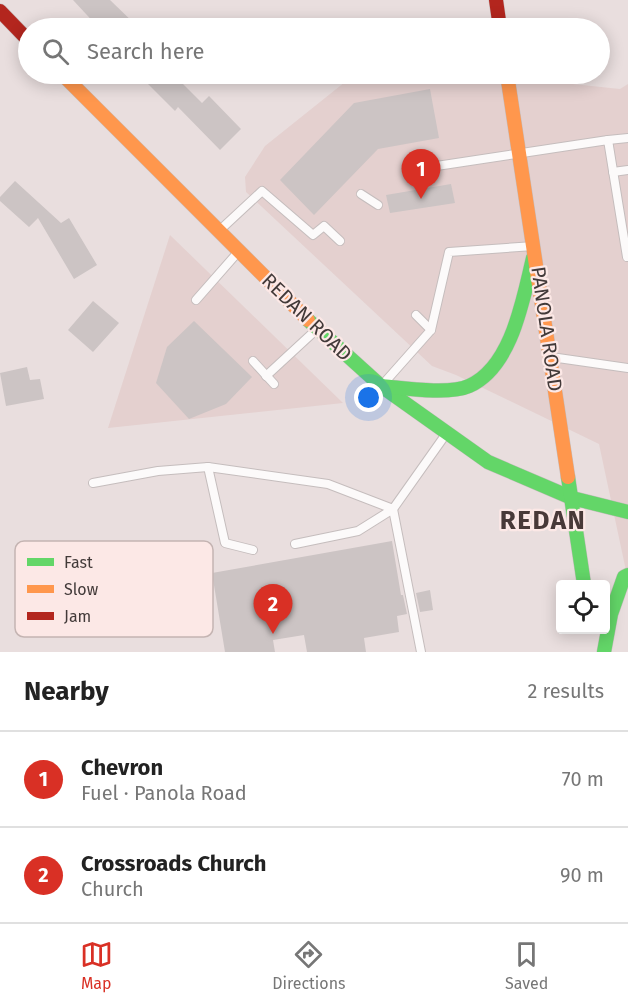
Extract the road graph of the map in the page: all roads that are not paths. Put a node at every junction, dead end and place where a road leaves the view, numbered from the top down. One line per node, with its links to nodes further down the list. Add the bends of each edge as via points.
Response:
1 (496, 0): 3 (main road)
2 (0, 11): 4 (main road)
3 (499, 18)
4 (18, 30)
5 (72, 84): 15 (main road, REDAN ROAD)
6 (509, 84): 9 (main road, PANOLA ROAD)
7 (628, 138): 8 (lane)
8 (608, 140): 9 (lane); 12 (lane)
9 (520, 154): 10 (lane); 17 (main road, PANOLA ROAD)
10 (430, 167)
11 (628, 170): 12 (lane)
12 (613, 172): 19 (lane)
13 (361, 194): 14 (lane)
14 (378, 205)
15 (219, 231): 16 (lane, via 262,191 313,235 324,226); 18 (main road, REDAN ROAD)
16 (340, 241)
17 (535, 248): 23 (lane, via 449,252); 24 (main road, PANOLA ROAD); 29 (main road, via 513,331 493,369 467,387)
18 (239, 250): 20 (lane); 22 (main road, REDAN ROAD)
19 (627, 257)
20 (196, 300)
21 (416, 315): 23 (lane)
22 (317, 329): 27 (lane); 29 (main road, REDAN ROAD)
23 (431, 330): 29 (lane)
24 (551, 357): 26 (lane); 33 (main road, PANOLA ROAD)
25 (253, 361): 27 (lane)
26 (628, 368)
27 (266, 376): 28 (lane)
28 (274, 384)
29 (381, 386): 30 (main road, REDAN ROAD)
30 (447, 433): 33 (main road, REDAN ROAD, via 488,462); 34 (lane)
31 (208, 467): 32 (lane); 34 (lane, via 328,484); 37 (lane, via 225,543)
32 (93, 483)
33 (572, 498): 35 (main road, REDAN ROAD); 39 (main road, PANOLA ROAD)
34 (393, 509): 36 (lane, via 358,531); 40 (lane)
35 (628, 512)
36 (296, 544)
37 (253, 550)
38 (628, 575): 41 (main road, via 613,602)
39 (583, 580)
40 (421, 652)
41 (604, 652)

